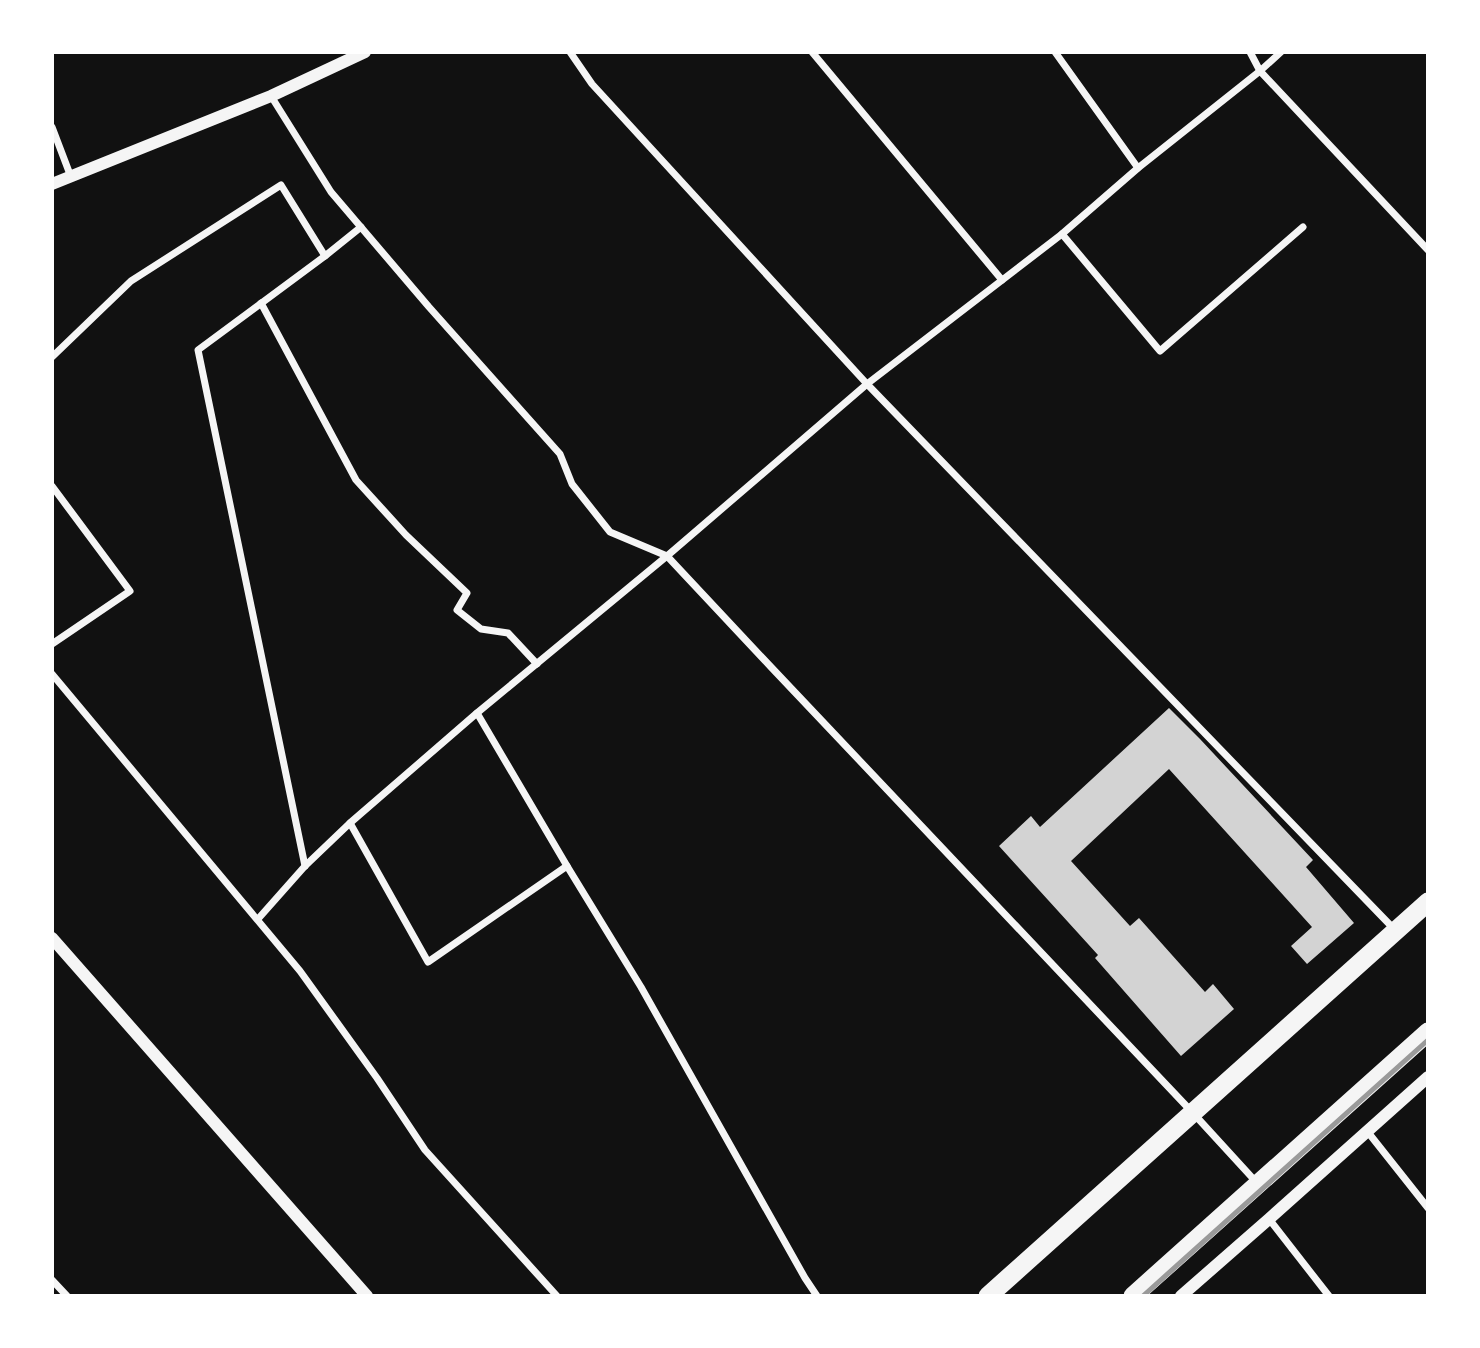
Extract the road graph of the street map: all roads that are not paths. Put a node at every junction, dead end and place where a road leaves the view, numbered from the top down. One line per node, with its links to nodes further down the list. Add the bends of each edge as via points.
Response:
1 (365, 52): 8 (street)
2 (570, 52): 21 (street, via 592,85)
3 (812, 52): 18 (street)
4 (1055, 52): 10 (street)
5 (1250, 52): 7 (street)
6 (1281, 52): 7 (street)
7 (1260, 71): 10 (street); 16 (street)
8 (271, 96): 11 (street); 13 (street, via 331,192)
9 (52, 127): 11 (street)
10 (1138, 168): 15 (street)
11 (71, 177): 12 (street)
12 (52, 184)
13 (361, 227): 17 (street); 23 (street, via 560,454 572,484 610,532)
14 (1303, 227): 15 (street, via 1160,351)
15 (1062, 234): 18 (street)
16 (1427, 250)
17 (325, 256): 19 (street); 20 (street, via 281,185 131,281)
18 (1002, 280): 21 (street)
19 (261, 303): 25 (street, via 356,480 467,593 457,610 481,629 508,633); 29 (street, via 198,350)
20 (52, 357)
21 (867, 384): 23 (street); 33 (street)
22 (52, 486): 24 (street, via 130,591)
23 (667, 556): 25 (street); 37 (street)
24 (52, 644)
25 (537, 664): 27 (street)
26 (52, 674): 32 (street)
27 (477, 713): 28 (street); 30 (street)
28 (350, 822): 29 (street); 30 (street, via 428,962)
29 (305, 866): 32 (street)
30 (567, 866): 46 (street)
31 (1427, 902): 33 (highway)
32 (258, 919): 45 (street, via 316,993 425,1150)
33 (1396, 931): 37 (highway)
34 (52, 938): 44 (street)
35 (1427, 1032): 39 (highway)
36 (1427, 1077): 38 (street)
37 (1193, 1113): 39 (street); 47 (highway)
38 (1367, 1131): 40 (street); 41 (street)
39 (1258, 1184): 48 (highway)
40 (1427, 1208)
41 (1269, 1219): 49 (street); 50 (street)
42 (52, 1280): 43 (street)
43 (67, 1296)
44 (366, 1296)
45 (557, 1296)
46 (817, 1296)
47 (988, 1296)
48 (1133, 1296)
49 (1181, 1296)
50 (1329, 1296)

